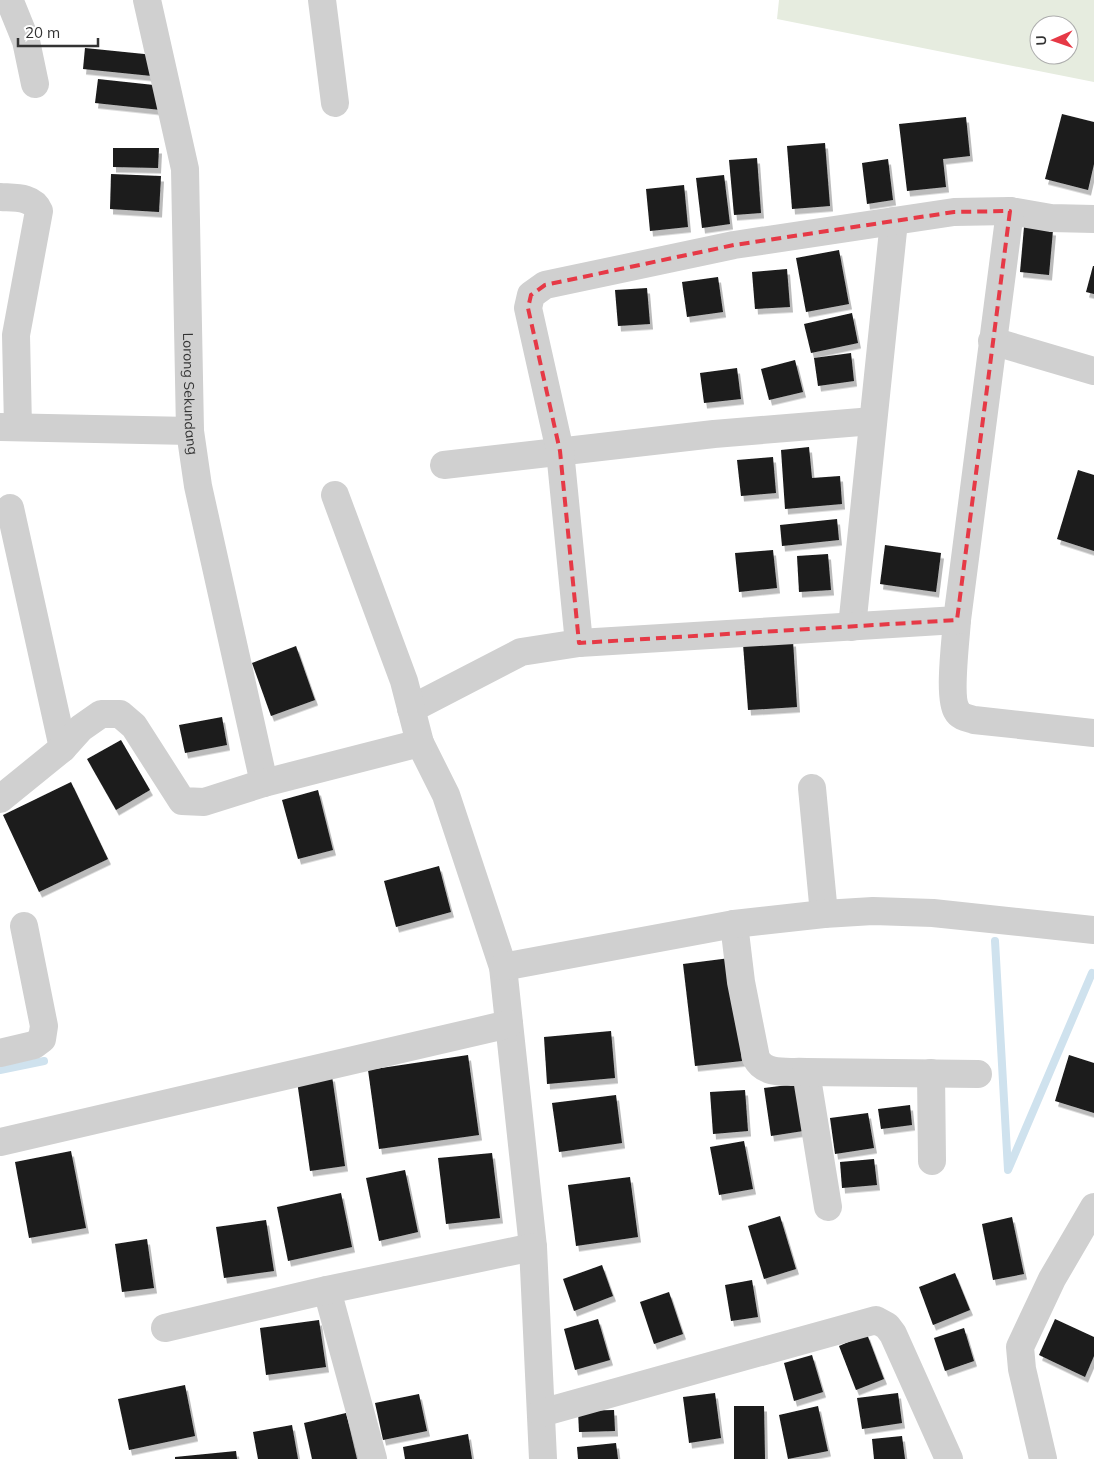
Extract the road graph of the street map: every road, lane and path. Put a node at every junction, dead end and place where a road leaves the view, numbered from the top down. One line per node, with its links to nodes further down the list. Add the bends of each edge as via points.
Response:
1 (147, 0): 14 (street, Lorong Sekundang, via 185,169)
2 (322, 0): 5 (street)
3 (15, 4): 4 (street)
4 (35, 84)
5 (335, 103)
6 (0, 197): 13 (street, via 30,200 39,211 16,335)
7 (1010, 211): 8 (street, via 1051,218); 9 (street, via 954,212); 10 (street)
8 (1094, 219)
9 (894, 221): 12 (street); 15 (street, via 734,245 545,285 532,295 528,308)
10 (992, 341): 11 (street); 19 (street)
11 (1094, 371)
12 (873, 421): 15 (street); 20 (street)
13 (9, 427): 14 (street)
14 (190, 431): 26 (street, Lorong Sekundang, via 198,486)
15 (560, 451): 16 (street); 21 (street)
16 (444, 465)
17 (335, 496): 22 (street, via 404,681)
18 (10, 508): 25 (street)
19 (957, 620): 20 (street); 23 (street, via 953,689 956,710 960,714 974,720)
20 (852, 627): 21 (street)
21 (579, 643): 22 (street, via 521,652)
22 (411, 709): 24 (street)
23 (1094, 732)
24 (420, 744): 26 (street); 33 (street, via 446,795)
25 (63, 748): 26 (street, via 81,728 101,714 120,714 134,726 182,801 204,802); 28 (street)
26 (264, 783)
27 (812, 788): 29 (street)
28 (0, 800)
29 (824, 914): 30 (street); 32 (street, via 873,911 933,913)
30 (734, 924): 33 (street); 36 (street, via 756,1058 766,1070)
31 (24, 926): 35 (street, via 44,1026 42,1039 34,1046)
32 (1094, 930)
33 (503, 967): 34 (street)
34 (509, 1024): 39 (street); 43 (street)
35 (0, 1053)
36 (806, 1072): 37 (street); 41 (street)
37 (931, 1073): 38 (street); 40 (street)
38 (978, 1074)
39 (0, 1142)
40 (932, 1161)
41 (828, 1206)
42 (1094, 1207): 50 (street, via 1052,1279 1020,1347)
43 (533, 1247): 44 (street); 46 (street)
44 (327, 1290): 45 (street); 47 (street)
45 (165, 1328)
46 (541, 1413): 48 (street); 49 (street, via 876,1320 893,1334)
47 (373, 1459)
48 (543, 1459)
49 (949, 1459)
50 (1043, 1459)

